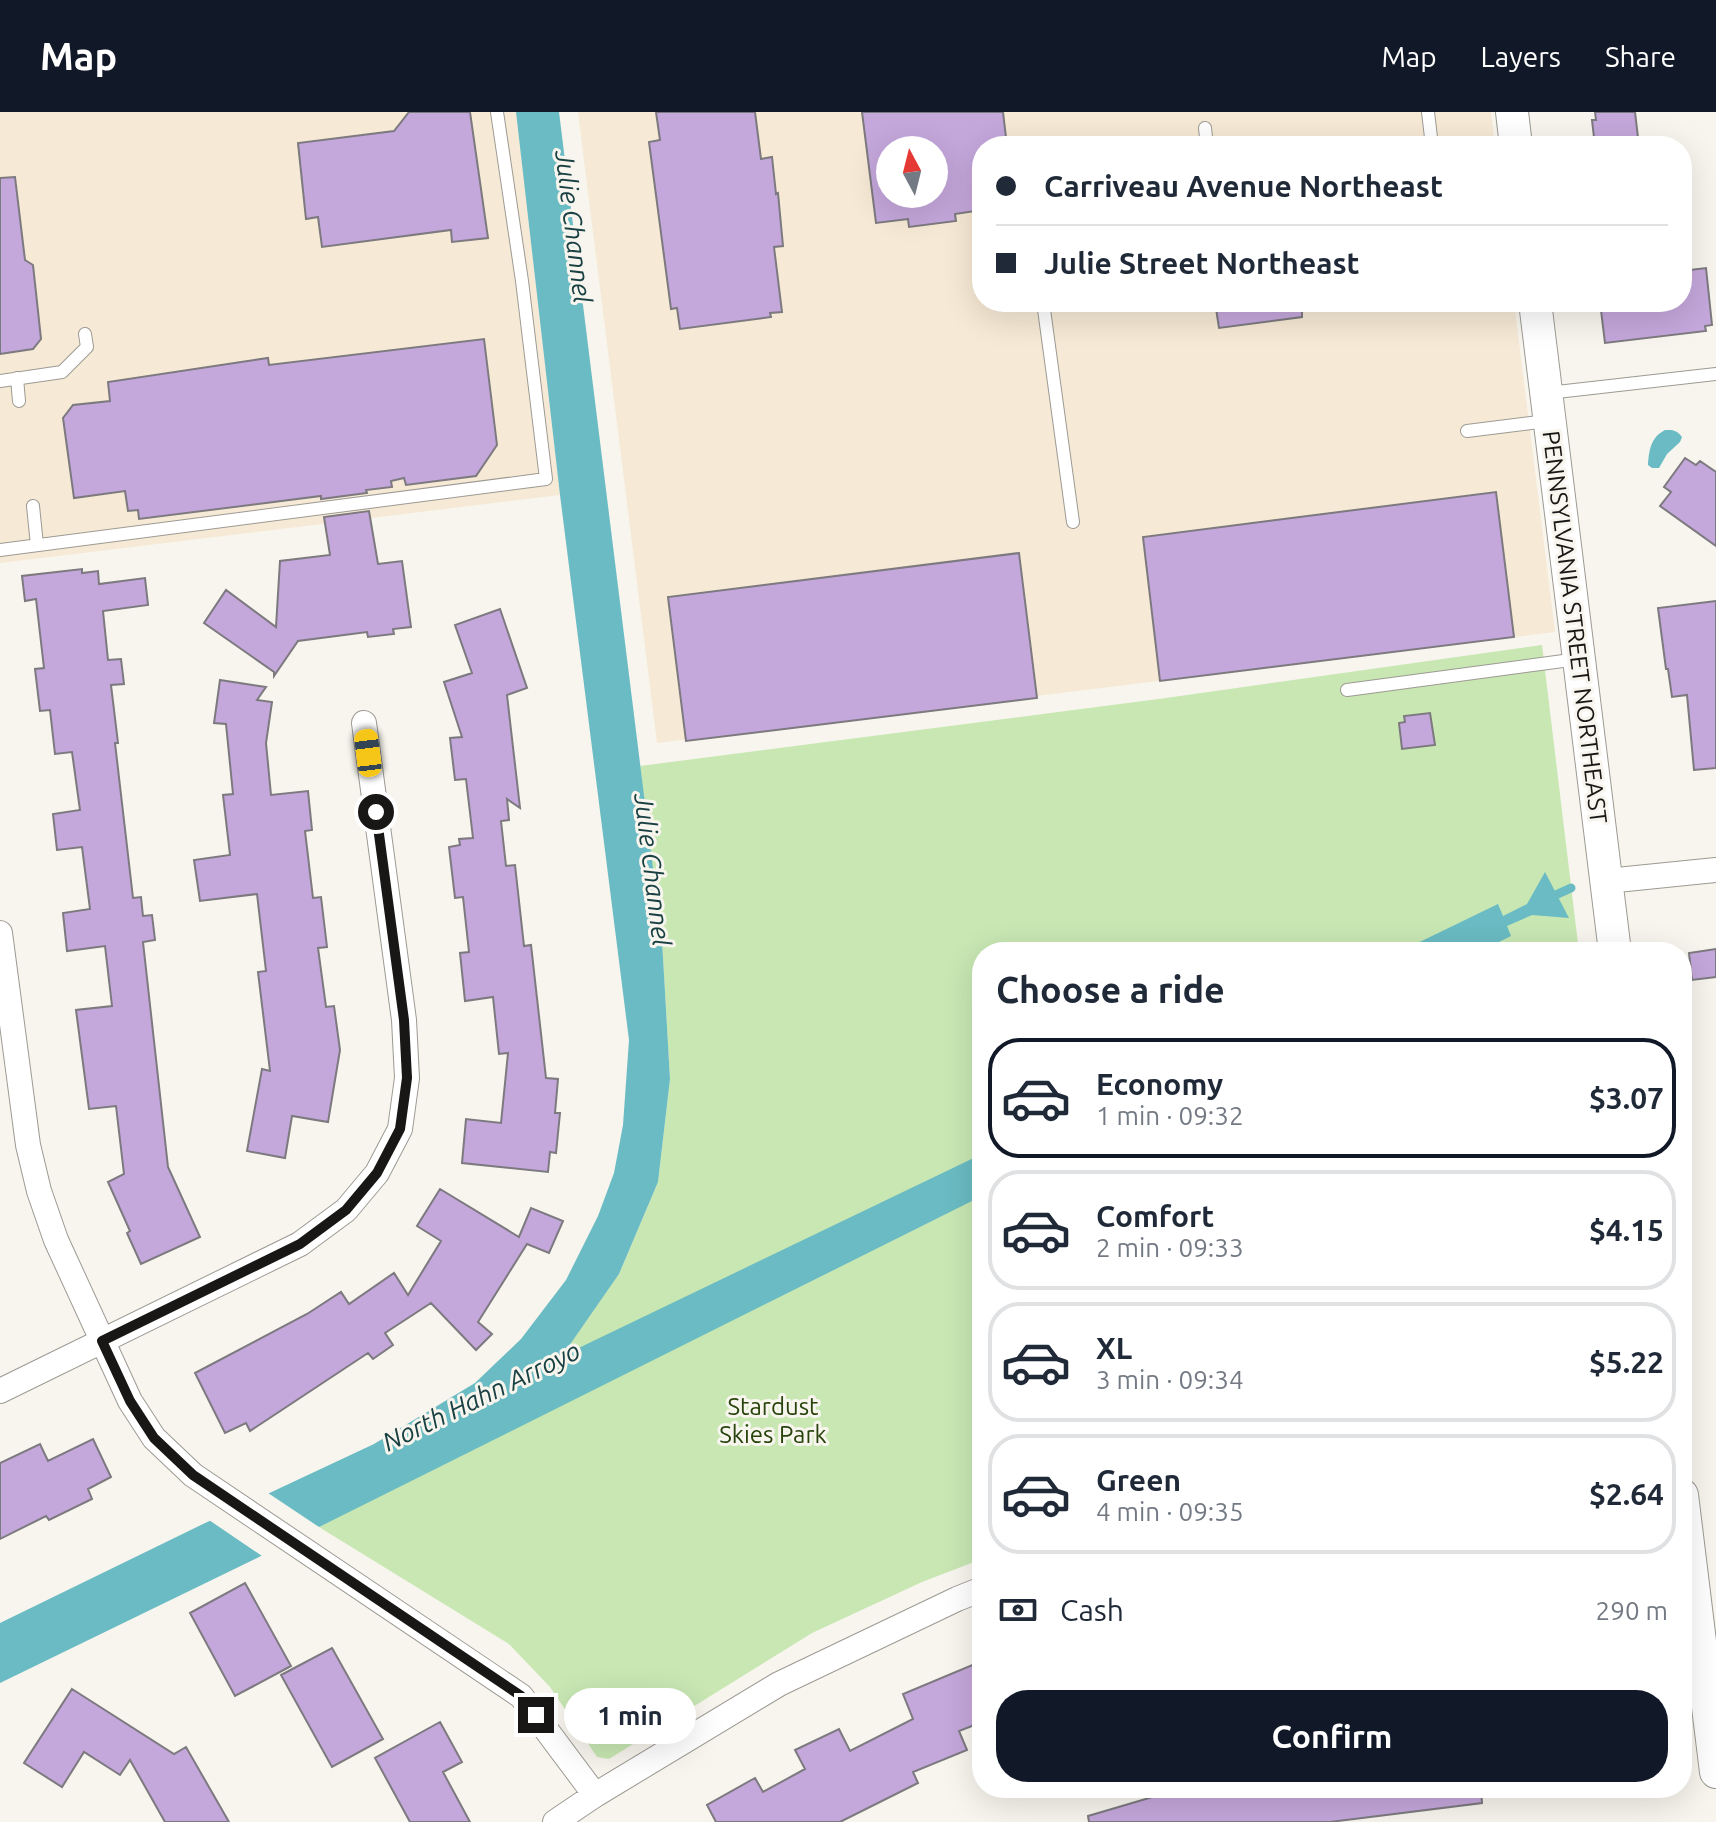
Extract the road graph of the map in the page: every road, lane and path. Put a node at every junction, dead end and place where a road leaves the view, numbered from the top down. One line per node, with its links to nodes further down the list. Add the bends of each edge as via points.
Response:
1 (497, 112): 19 (lane, via 546,479)
2 (1428, 112): 6 (lane)
3 (1512, 112): 7 (street)
4 (1205, 128): 5 (lane)
5 (1206, 136)
6 (1431, 136)
7 (1515, 136)
8 (1044, 312): 18 (lane)
9 (1536, 312): 15 (street, PENNSYLVANIA STREET NORTHEAST)
10 (85, 334): 12 (lane, via 87,347 62,372)
11 (1716, 374): 15 (lane)
12 (17, 378): 13 (lane); 14 (lane)
13 (0, 381)
14 (19, 401)
15 (1547, 407): 16 (lane); 21 (street, PENNSYLVANIA STREET NORTHEAST)
16 (1467, 431)
17 (33, 506): 19 (lane)
18 (1073, 522)
19 (37, 545): 20 (lane)
20 (0, 550)
21 (1578, 659): 22 (lane); 25 (street, PENNSYLVANIA STREET NORTHEAST)
22 (1347, 690)
23 (364, 723): 29 (street, via 404,1020 407,1078 400,1129 377,1173 346,1210 300,1244)
24 (1716, 870): 25 (street)
25 (1607, 881): 27 (street, PENNSYLVANIA STREET NORTHEAST)
26 (0, 933): 28 (street)
27 (1614, 942)
28 (7, 1035): 29 (street, via 39,1191)
29 (102, 1341): 30 (street); 35 (street, via 154,1438 193,1475 521,1696)
30 (0, 1391)
31 (1692, 1570): 33 (street)
32 (972, 1593): 35 (street, via 779,1684)
33 (1713, 1726): 34 (street)
34 (1716, 1772)
35 (595, 1795): 36 (street)
36 (555, 1822)

